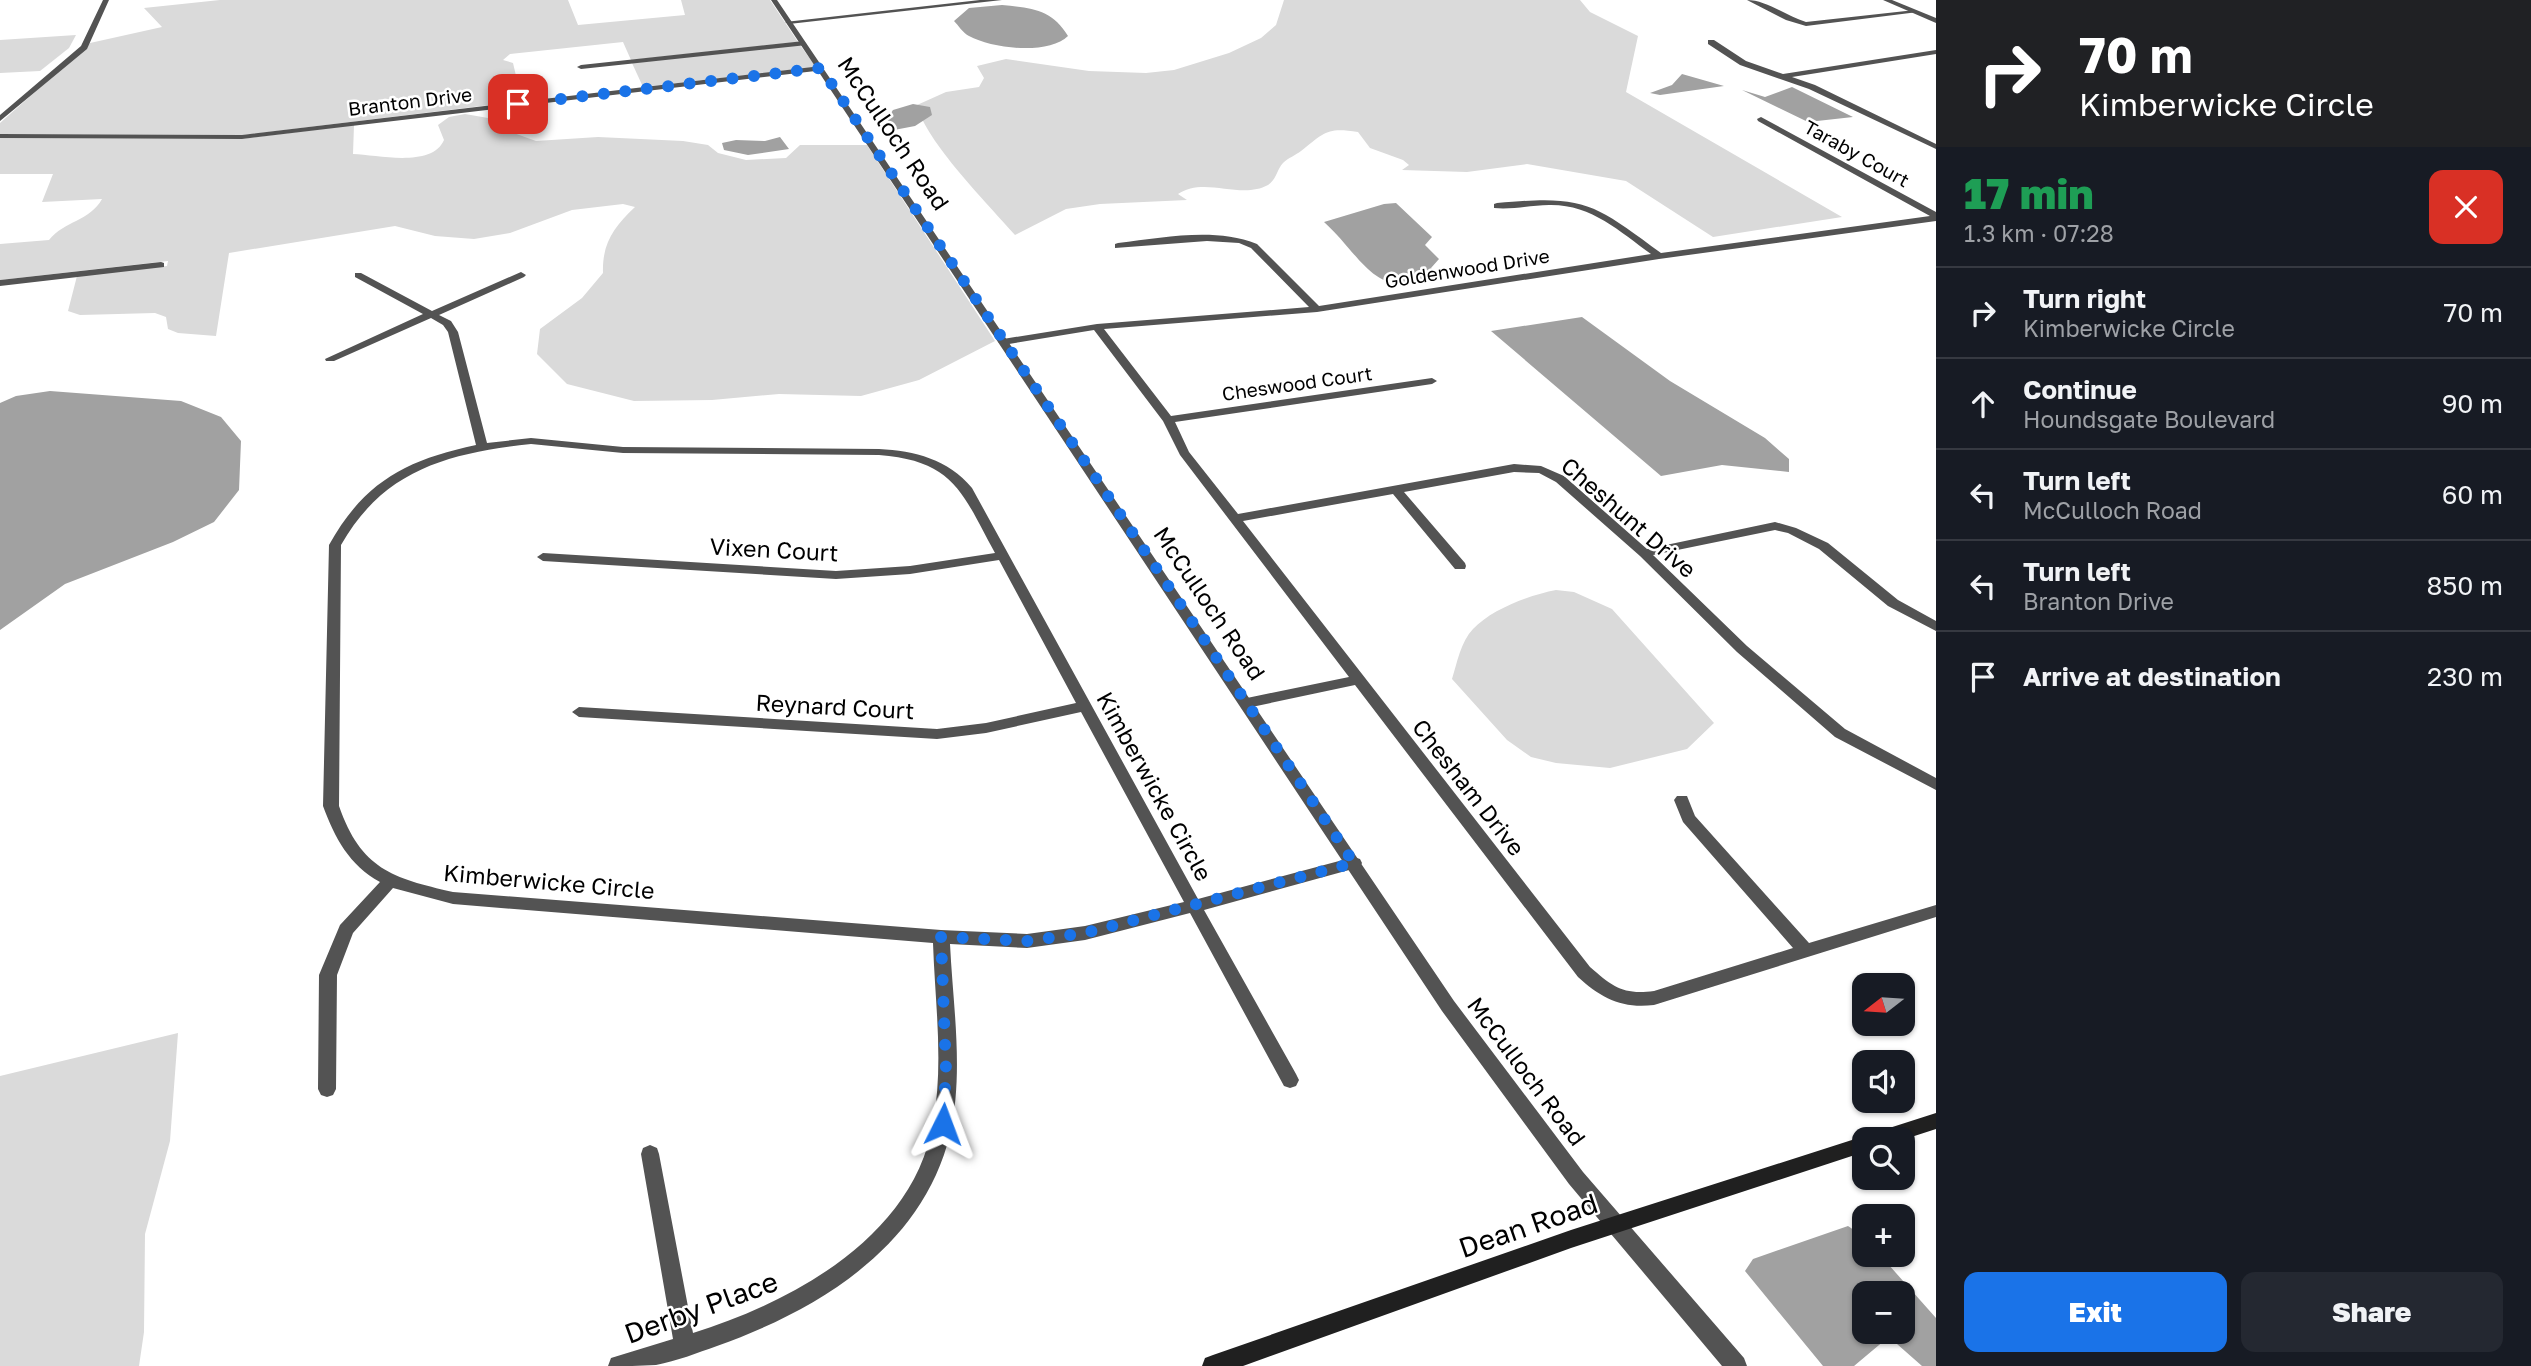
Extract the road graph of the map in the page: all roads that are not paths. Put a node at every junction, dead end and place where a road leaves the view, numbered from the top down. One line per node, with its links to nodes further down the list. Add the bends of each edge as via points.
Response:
1 (106, 0): 15 (street, via 83,47)
2 (774, 0): 8 (street, McCulloch Road)
3 (999, 0): 8 (street)
4 (1751, 0): 6 (street, via 1806,23)
5 (1886, 0): 6 (street)
6 (1915, 12): 7 (street)
7 (1936, 20)
8 (789, 22): 10 (street, McCulloch Road)
9 (1711, 42): 14 (street, via 1743,62)
10 (804, 43): 12 (street); 13 (street, McCulloch Road)
11 (1936, 51): 14 (street)
12 (580, 67)
13 (821, 68): 17 (street, Branton Drive, via 242,137); 30 (street, McCulloch Road)
14 (1781, 77): 18 (street, via 1812,87)
15 (0, 119)
16 (1760, 119): 20 (street, Taraby Court)
17 (0, 136)
18 (1936, 147)
19 (1497, 206): 22 (street, via 1576,204 1594,210)
20 (1936, 217): 22 (street, Goldenwood Drive)
21 (1118, 246): 27 (street, via 1222,238 1245,241)
22 (1659, 256): 27 (street, Goldenwood Drive)
23 (161, 265): 26 (street)
24 (358, 275): 28 (street)
25 (521, 275): 28 (street)
26 (0, 283)
27 (1317, 309): 29 (street, Goldenwood Drive)
28 (432, 313): 31 (street); 34 (street, via 453,332)
29 (1097, 327): 30 (street, Goldenwood Drive); 33 (street, Chesham Drive)
30 (1003, 342): 43 (street, McCulloch Road)
31 (330, 359)
32 (1432, 381): 33 (street, Cheswood Court)
33 (1168, 420): 36 (street, Chesham Drive, via 1184,453)
34 (482, 446): 38 (street, Kimberwicke Circle, via 557,441 624,450 907,454 939,464 955,475); 49 (street, Kimberwicke Circle, via 419,466 375,491 343,525 335,545 331,806 347,846)
35 (1397, 491): 36 (street, Cheshunt Drive); 37 (street, Cheshunt Drive, via 1514,468 1541,470 1560,479); 40 (street)
36 (1233, 519): 42 (street, Chesham Drive)
37 (1644, 553): 41 (street, via 1776,526 1794,529 1816,541 1896,605); 46 (street, Cheshunt Drive, via 1742,649 1840,733)
38 (1000, 556): 39 (street, Vixen Court, via 911,570 836,575); 44 (street, Kimberwicke Circle)
39 (543, 557)
40 (1460, 566)
41 (1936, 626)
42 (1357, 680): 43 (street); 53 (street, Chesham Drive, via 1584,972 1608,994 1632,1002 1654,998)
43 (1247, 703): 48 (street, McCulloch Road)
44 (1086, 706): 45 (street, Reynard Court, via 937,734); 50 (street, Kimberwicke Circle)
45 (579, 712)
46 (1936, 785)
47 (1682, 800): 53 (street, via 1688,818)
48 (1354, 863): 50 (street); 60 (street, McCulloch Road, via 1522,1108)
49 (389, 883): 52 (street, Kimberwicke Circle, via 453,898); 55 (street, via 346,930 328,975)
50 (1194, 906): 52 (street, Kimberwicke Circle, via 1074,935 1027,941); 54 (street)
51 (1936, 911): 53 (street, Chesham Drive)
52 (941, 937): 61 (street, Derby Place, via 946,1070 943,1124 924,1181 859,1262 816,1293 764,1319)
53 (1806, 951)
54 (1290, 1080)
55 (327, 1089)
56 (1936, 1121): 57 (main road)
57 (1915, 1127)
58 (1852, 1147): 60 (main road, Dean Road)
59 (650, 1154): 61 (street)
60 (1617, 1224): 63 (main road, Dean Road); 64 (street, McCulloch Road)
61 (685, 1346): 62 (street, Derby Place)
62 (619, 1366)
63 (1213, 1366)
64 (1735, 1366)

